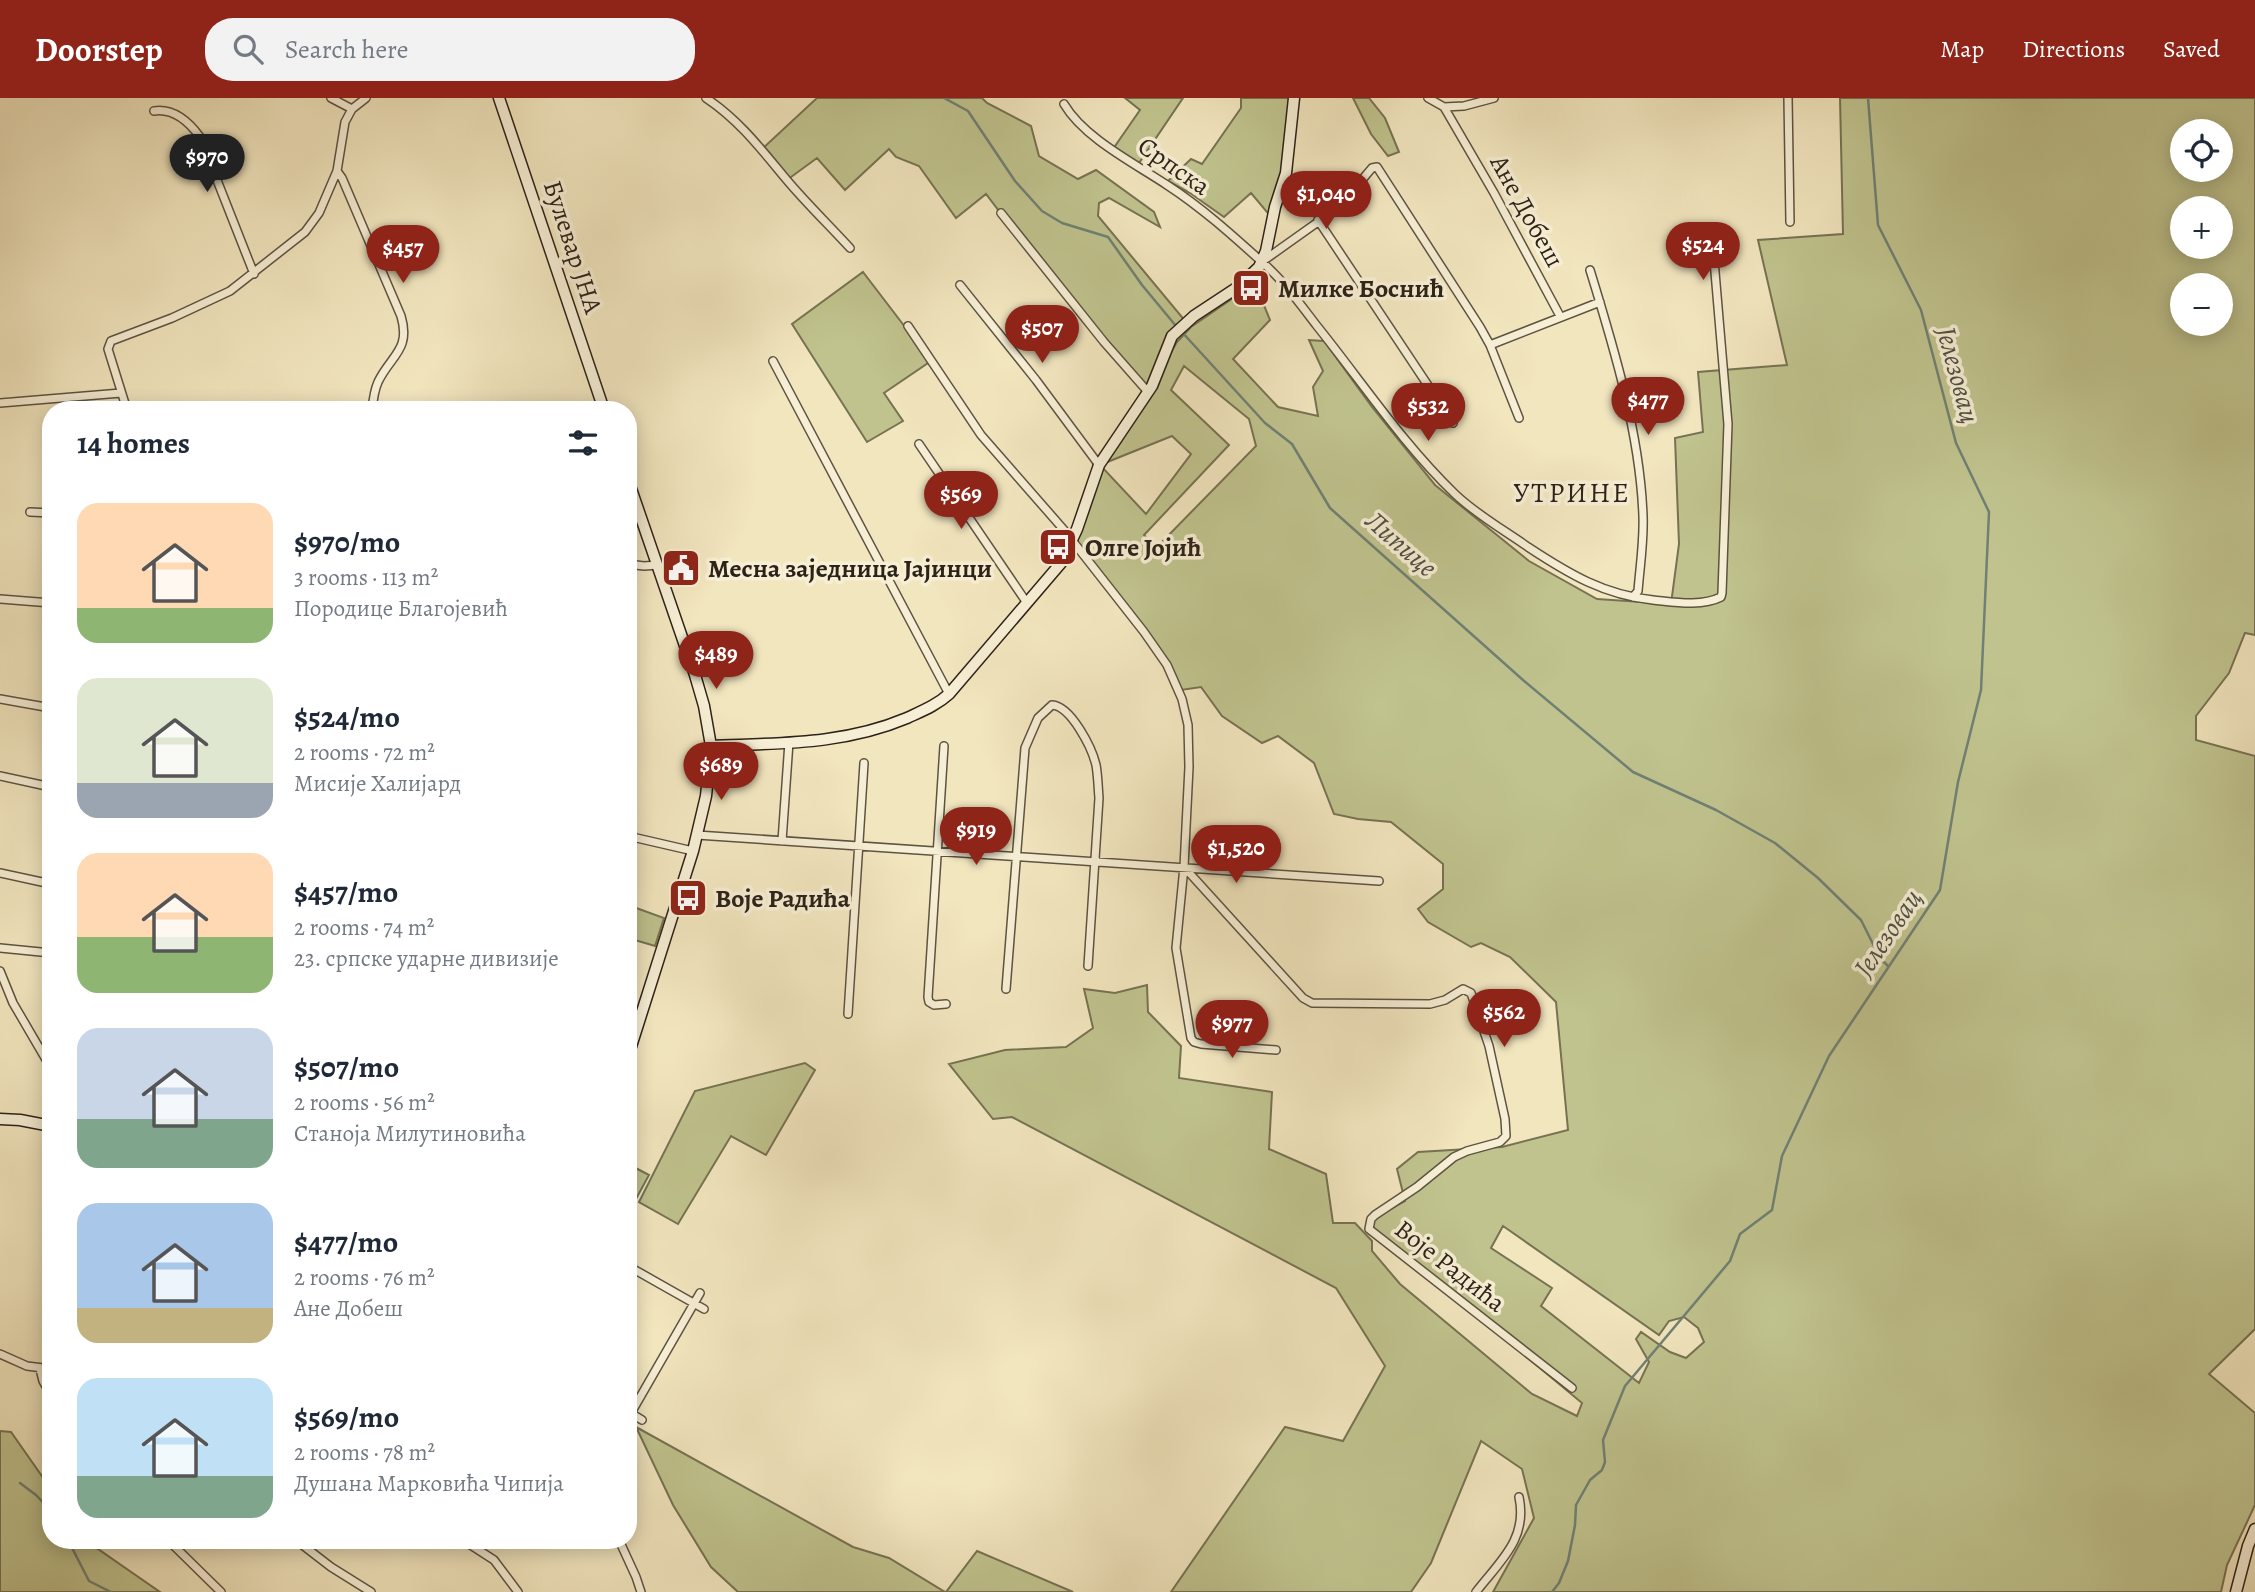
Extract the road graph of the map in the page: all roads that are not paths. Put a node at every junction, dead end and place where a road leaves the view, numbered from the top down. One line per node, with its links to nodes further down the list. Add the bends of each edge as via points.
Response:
1 (331, 98): 11 (street)
2 (366, 98): 11 (street)
3 (499, 98): 32 (street, Булевар ЈНА)
4 (706, 98): 18 (street, via 748,132)
5 (1294, 98): 19 (street, via 1286,173)
6 (1428, 98): 10 (street)
7 (1494, 98): 10 (street)
8 (1788, 98): 16 (street)
9 (1064, 104): 19 (street, Српска, via 1077,123 1188,200)
10 (1444, 107): 24 (street, Ане Добеш)
11 (352, 109): 13 (street, via 342,129)
12 (153, 111): 21 (street, via 174,113 200,137)
13 (337, 172): 21 (street, via 312,225); 31 (street, via 405,329 404,344 379,381)
14 (1001, 214): 28 (street)
15 (1318, 220): 19 (street); 26 (street, via 1339,207 1377,167); 35 (street)
16 (1790, 222)
17 (1712, 237): 44 (street, Српска, via 1728,424 1721,597 1679,603)
18 (850, 248)
19 (1262, 262): 28 (street, via 1238,287 1179,329); 44 (street, Српска, via 1400,432 1464,502 1577,577)
20 (1590, 270): 23 (street, Ане Добеш)
21 (254, 274): 29 (street, via 209,302 111,341 108,349)
22 (960, 285): 37 (street)
23 (1600, 302): 24 (street); 44 (street, Ане Добеш, via 1640,478 1643,532 1638,591)
24 (1560, 316): 26 (street)
25 (908, 326): 41 (street, via 981,435)
26 (1490, 345): 34 (street)
27 (773, 361): 48 (street)
28 (1148, 392): 37 (street)
29 (121, 393): 30 (street); 33 (street)
30 (124, 401)
31 (374, 401)
32 (601, 401)
33 (0, 403)
34 (1519, 418)
35 (1453, 423)
36 (919, 444): 47 (street)
37 (1099, 465): 41 (street)
38 (637, 506): 43 (street)
39 (30, 512): 40 (street)
40 (42, 513)
41 (1072, 540): 47 (street, via 1061,563); 65 (street, via 1155,646 1182,699 1189,746)
42 (637, 565): 43 (street)
43 (658, 565): 53 (street, via 704,706)
44 (1633, 597)
45 (0, 599): 46 (street)
46 (42, 602)
47 (1027, 603): 48 (street)
48 (949, 694): 51 (street, via 921,712 868,733)
49 (0, 699): 50 (street)
50 (42, 706)
51 (789, 742): 53 (street); 59 (street)
52 (944, 746): 61 (street)
53 (711, 747): 57 (street)
54 (864, 763): 60 (street)
55 (0, 776): 56 (street)
56 (42, 784)
57 (697, 835): 59 (street); 62 (street)
58 (637, 838): 62 (street)
59 (782, 841): 60 (street)
60 (859, 845): 61 (street); 75 (street)
61 (937, 850): 63 (street); 74 (street, via 928,997 934,1005)
62 (693, 851): 76 (street)
63 (1017, 856): 64 (street); 64 (street, via 1027,740 1038,718 1052,705 1060,706 1078,728 1095,763 1099,798); 73 (street)
64 (1095, 861): 65 (street); 71 (street)
65 (1184, 867): 67 (street); 77 (street, via 1176,948 1191,1038 1201,1044); 88 (street, Воје Радића, via 1312,1003 1430,1004 1463,989 1471,993 1489,1046 1506,1136 1454,1157 1375,1215 1369,1229)
66 (0, 873): 68 (street)
67 (1379, 881)
68 (42, 882)
69 (0, 948): 70 (street)
70 (42, 952)
71 (1088, 965)
72 (0, 971): 78 (street)
73 (1006, 989)
74 (946, 1004)
75 (848, 1014)
76 (637, 1028)
77 (1276, 1049)
78 (42, 1053)
79 (0, 1119): 80 (street)
80 (42, 1124)
81 (637, 1271): 83 (street)
82 (700, 1293): 83 (street)
83 (694, 1304): 84 (street); 89 (street)
84 (704, 1309)
85 (0, 1354): 86 (street)
86 (40, 1369): 87 (street)
87 (42, 1377)
88 (1572, 1388)
89 (637, 1400)
90 (637, 1417): 91 (street)
91 (642, 1420)
92 (1519, 1497): 102 (street, via 1522,1523 1517,1537)
93 (2255, 1529): 103 (street)
94 (177, 1549): 99 (street)
95 (308, 1549): 98 (street)
96 (477, 1549): 100 (street, via 494,1560)
97 (623, 1549): 101 (street)
98 (366, 1591)
99 (221, 1592)
100 (520, 1592)
101 (641, 1592)
102 (1476, 1592)
103 (2236, 1592)

